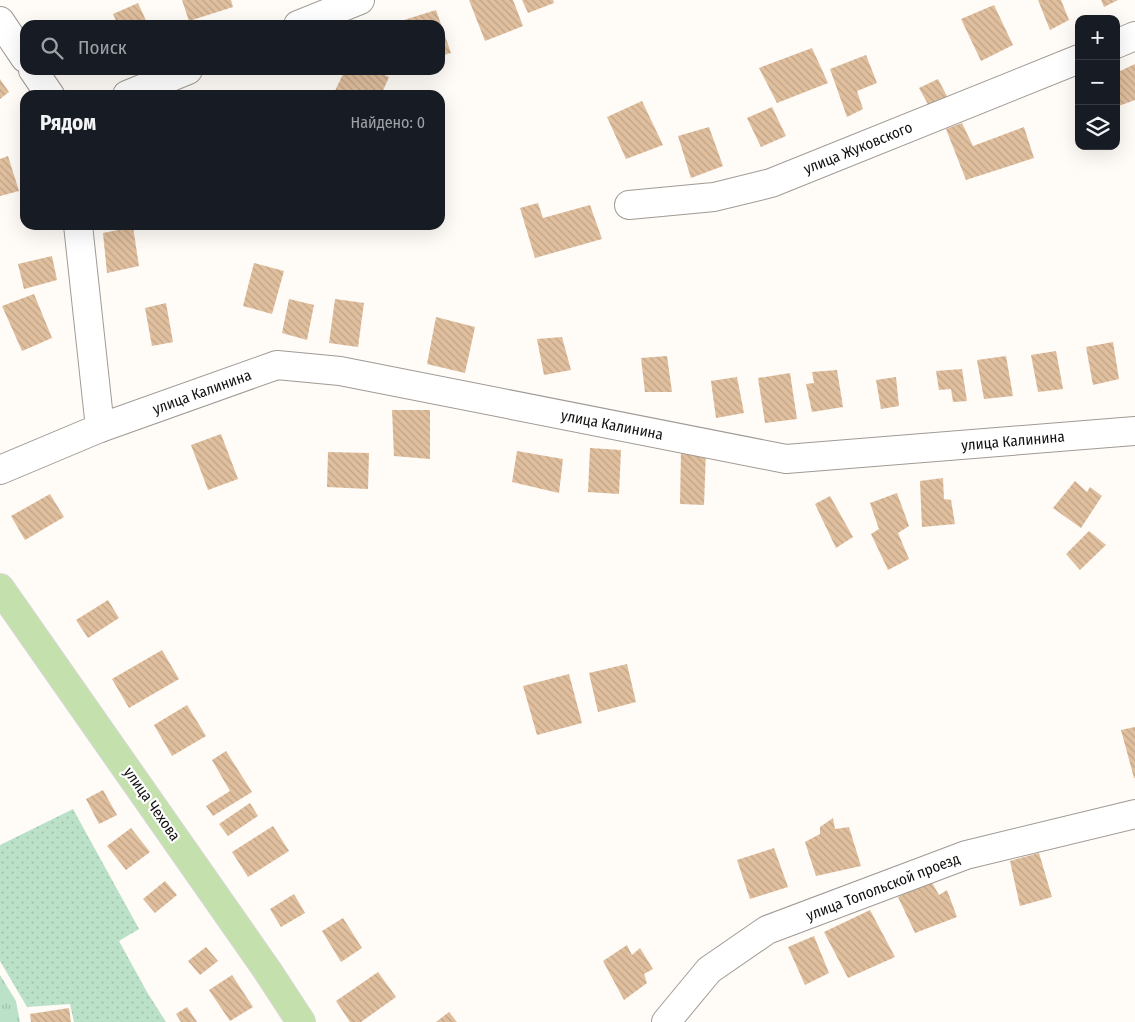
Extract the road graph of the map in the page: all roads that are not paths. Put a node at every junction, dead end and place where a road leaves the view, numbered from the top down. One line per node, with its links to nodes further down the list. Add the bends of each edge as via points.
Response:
1 (360, 0): 2 (street)
2 (310, 20)
3 (0, 21): 6 (street)
4 (1135, 36): 5 (street)
5 (1120, 42)
6 (20, 51)
7 (1077, 60): 12 (street, улица Жуковского, via 771,183 714,197)
8 (36, 75): 10 (street)
9 (176, 75): 11 (street)
10 (47, 90)
11 (139, 90)
12 (629, 205)
13 (79, 230): 14 (street)
14 (100, 428): 15 (street, улица Калинина, via 276,365 340,371 786,459); 16 (street, улица Калинина)
15 (1135, 431)
16 (0, 470)
17 (0, 588): 19 (main road, улица Чехова, via 262,961)
18 (1135, 814): 20 (street, улица Топольской проезд, via 966,855 767,930 709,970)
19 (301, 1022)
20 (666, 1022)

